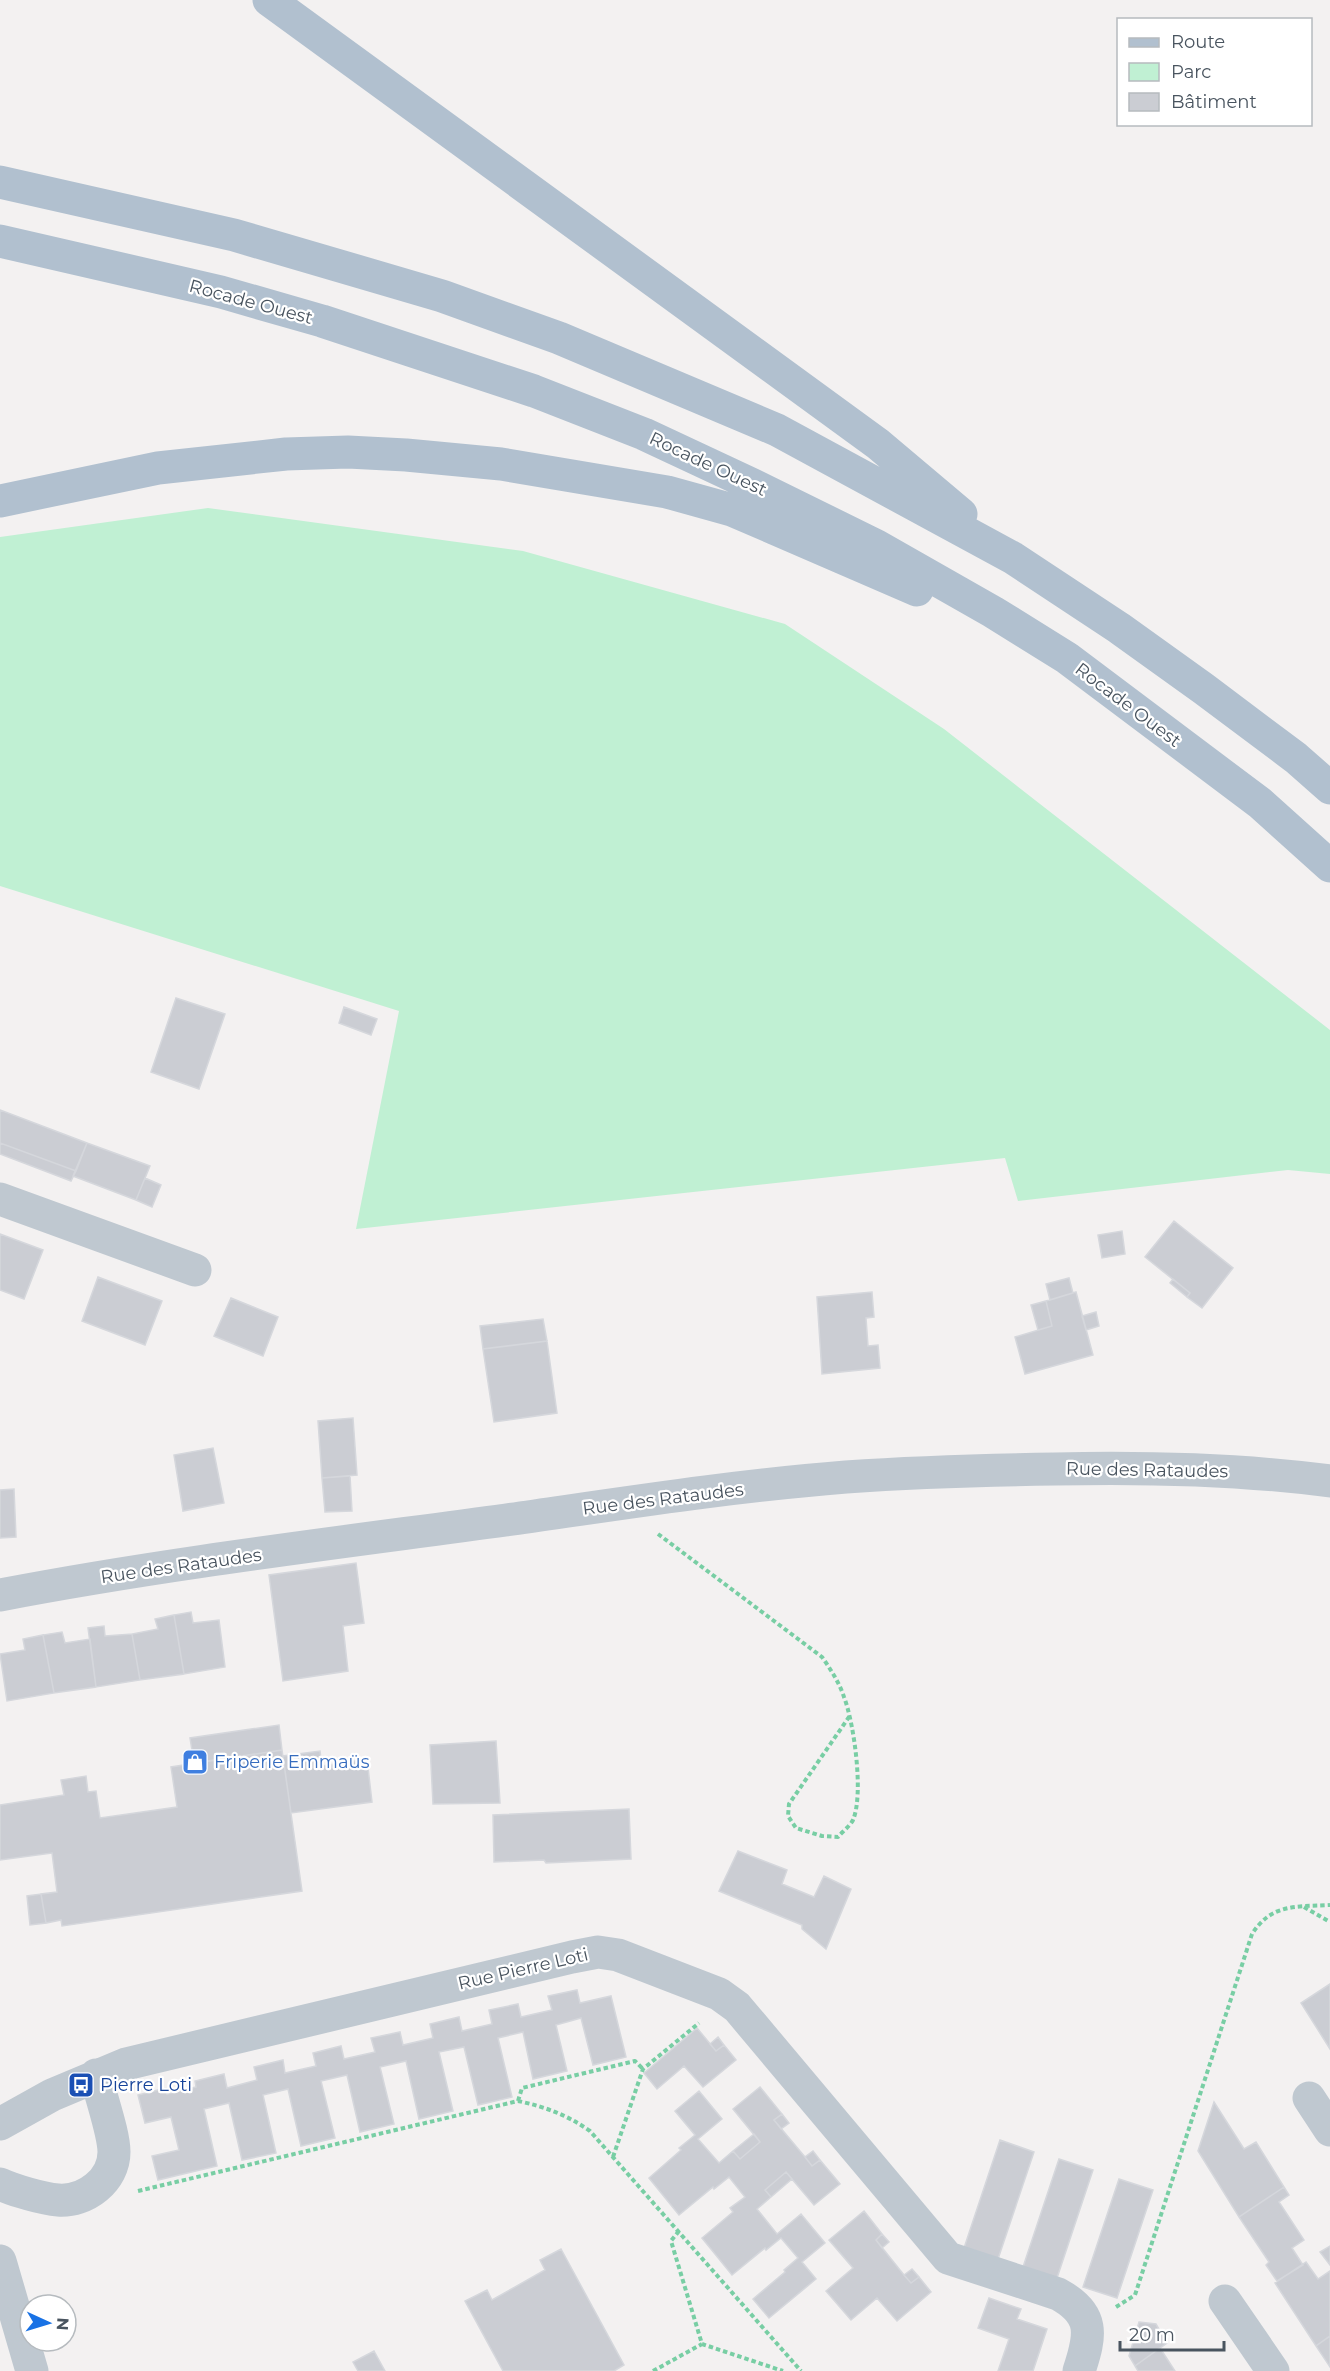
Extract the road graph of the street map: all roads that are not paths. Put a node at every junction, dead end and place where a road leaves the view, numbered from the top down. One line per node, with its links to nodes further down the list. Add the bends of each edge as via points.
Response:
1 (269, 0): 5 (main road, via 878,444)
2 (0, 182): 5 (main road, via 234,235 442,296 559,338 777,430)
3 (0, 241): 6 (main road, Rocade Ouest, via 221,292 322,321 534,392 644,434 877,546)
4 (0, 501): 6 (main road, via 158,468 286,454 348,452 501,464 667,492 732,510)
5 (1013, 558): 7 (main road, via 1185,675)
6 (1067, 658): 8 (main road, Rocade Ouest, via 1260,803)
7 (1330, 788)
8 (1330, 866)
9 (0, 1199): 10 (street)
10 (195, 1270)
11 (1330, 1482): 12 (street, Rue des Rataudes, via 1273,1474 1120,1467 847,1477 619,1504)
12 (0, 1595)
13 (96, 2075): 15 (street, Rue Pierre Loti, via 52,2094); 17 (street, via 114,2150 111,2170 98,2187 81,2196 59,2200); 21 (street, Rue Pierre Loti, via 138,2061 572,1957 598,1952 618,1955 719,1994 737,2007 948,2258 1058,2294 1074,2303 1085,2316 1089,2334)
14 (1309, 2098): 16 (street)
15 (0, 2124)
16 (1330, 2130)
17 (0, 2184)
18 (0, 2261): 20 (street)
19 (1225, 2301): 22 (street)
20 (32, 2371)
21 (1079, 2371)
22 (1273, 2371)

